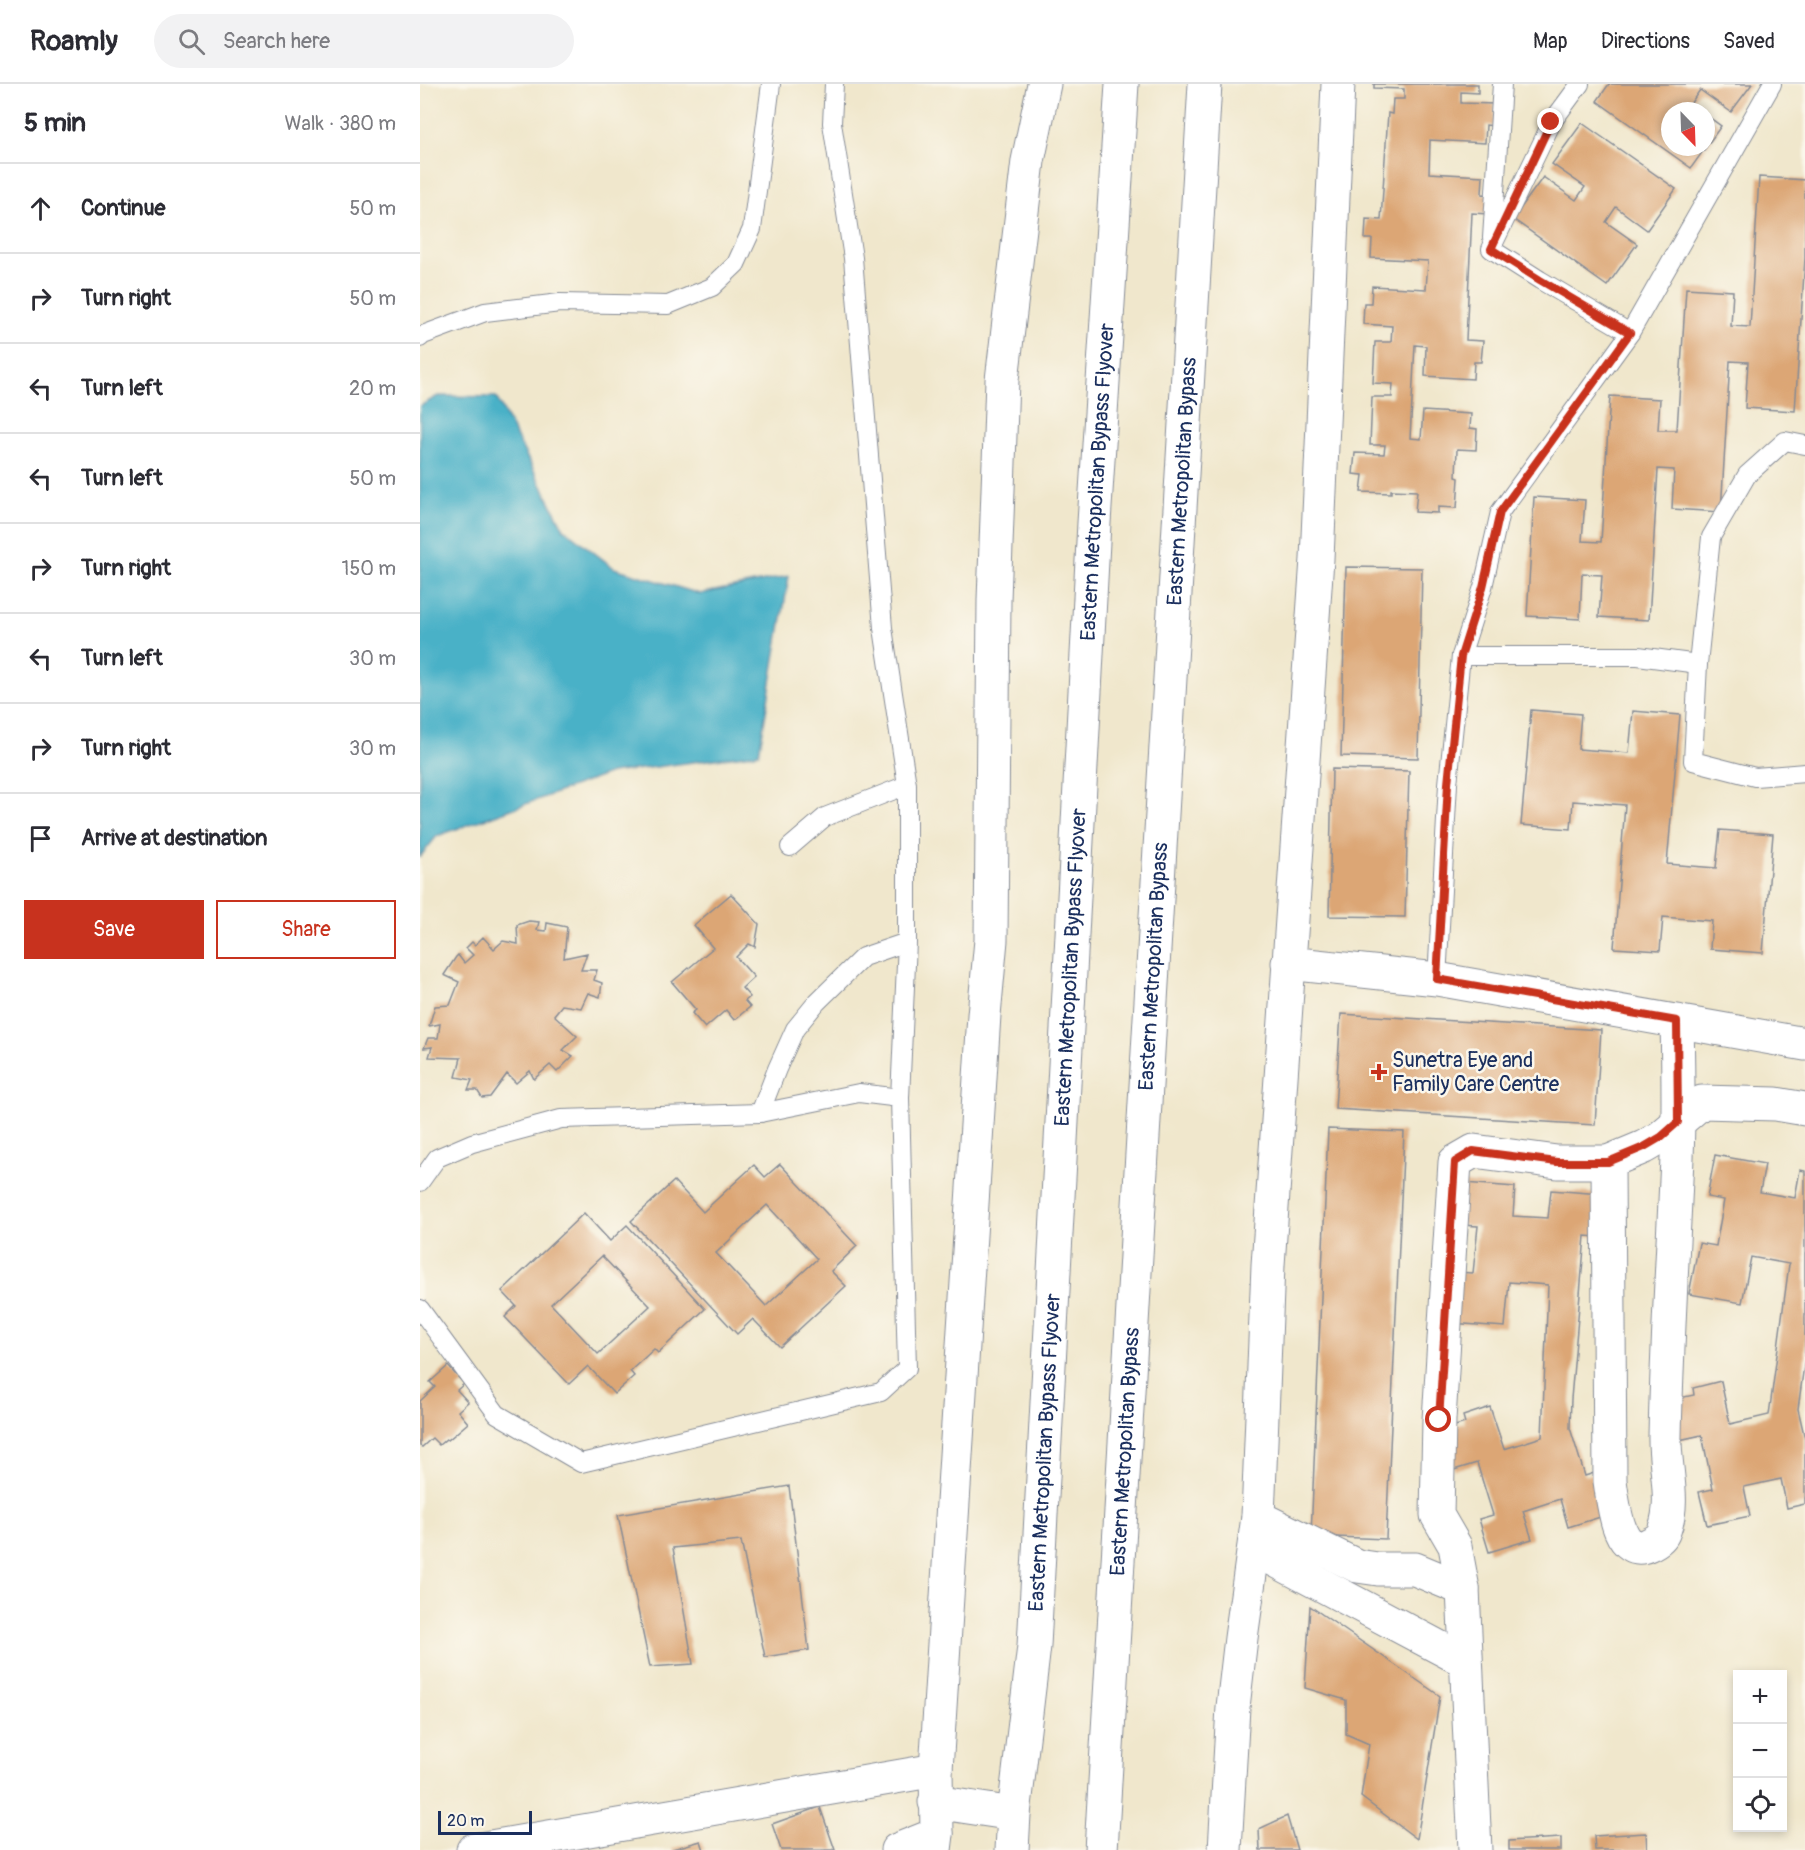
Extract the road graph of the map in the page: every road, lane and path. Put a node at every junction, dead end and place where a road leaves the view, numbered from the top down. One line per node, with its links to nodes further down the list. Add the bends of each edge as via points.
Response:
1 (771, 84): 12 (lane, via 752,229 736,264 712,287 668,305 560,303 485,312)
2 (834, 84): 17 (lane, via 832,123 853,258 883,628)
3 (1044, 84): 34 (street, via 1028,161 1002,380 994,600 991,940)
4 (1122, 84): 35 (street, Eastern Metropolitan Bypass Flyover, via 1093,535 1034,1646)
5 (1205, 84): 40 (street, Eastern Metropolitan Bypass)
6 (1338, 84): 20 (street, via 1317,559)
7 (1503, 84): 10 (lane)
8 (1580, 84): 10 (lane, via 1551,122)
9 (1772, 84): 11 (lane)
10 (1491, 249): 11 (lane)
11 (1630, 333): 14 (lane, via 1500,512 1483,587)
12 (420, 338)
13 (1805, 445): 15 (lane, via 1785,441 1747,475 1711,537)
14 (1461, 656): 15 (lane, via 1638,656); 21 (lane, via 1448,784)
15 (1698, 664): 16 (lane, via 1694,761 1755,777)
16 (1805, 773)
17 (907, 785): 18 (lane, via 825,817); 19 (lane)
18 (790, 847)
19 (907, 942): 24 (lane); 26 (lane, via 863,957 816,1002 795,1029)
20 (1288, 963): 21 (street); 31 (street, via 1268,1265)
21 (1437, 979): 22 (street)
22 (1677, 1021): 23 (street); 27 (street)
23 (1805, 1044)
24 (900, 1098): 26 (lane, via 859,1093); 30 (lane, via 907,1368 881,1392 581,1463 497,1414)
25 (1805, 1109): 27 (street, via 1776,1104 1702,1102)
26 (760, 1113): 29 (lane, via 561,1119 472,1143 437,1158)
27 (1678, 1122): 28 (street, via 1644,1147); 28 (street, via 1665,1438 1669,1506 1664,1532 1656,1542 1644,1547 1622,1537 1610,1481)
28 (1608, 1162): 32 (street, via 1557,1162 1473,1151 1455,1162 1437,1515 1455,1546)
29 (420, 1182)
30 (420, 1309)
31 (1256, 1533): 32 (street, via 1357,1566 1414,1569); 33 (street); 41 (street, via 1233,1707)
32 (1463, 1589): 33 (street)
33 (1465, 1661): 42 (street)
34 (936, 1770): 36 (street); 37 (street)
35 (1014, 1814): 36 (street); 39 (street, Eastern Metropolitan Bypass Flyover)
36 (936, 1828): 38 (street)
37 (473, 1850)
38 (897, 1850)
39 (1012, 1850)
40 (1101, 1850)
41 (1225, 1850)
42 (1475, 1850)

